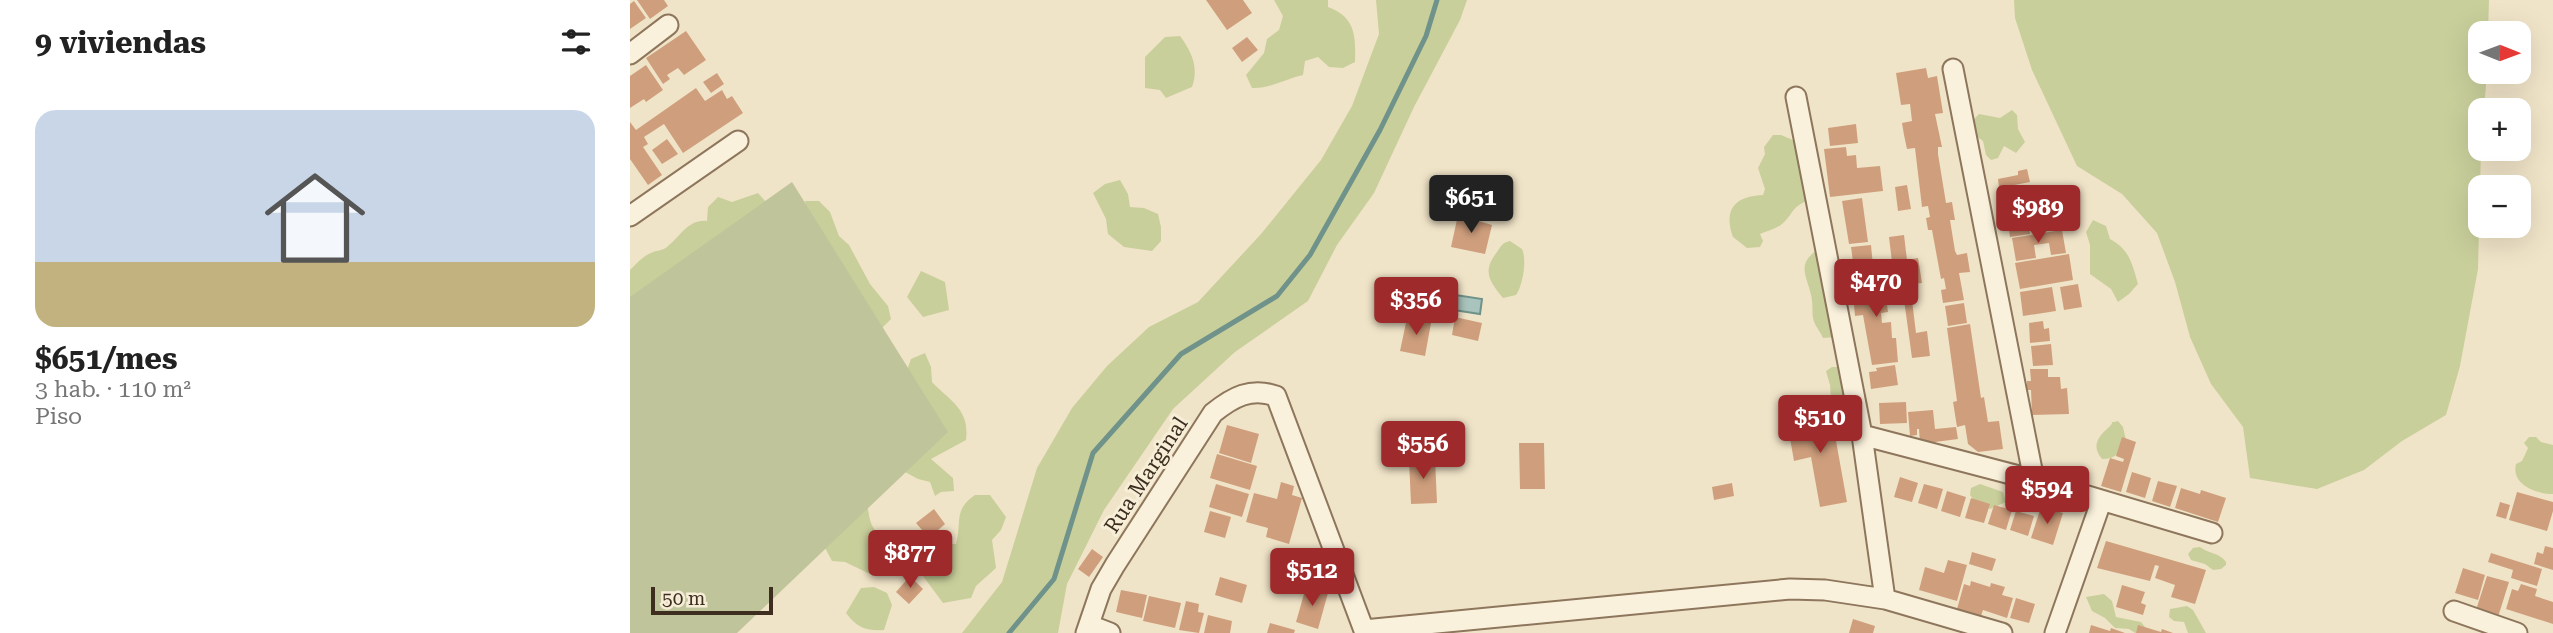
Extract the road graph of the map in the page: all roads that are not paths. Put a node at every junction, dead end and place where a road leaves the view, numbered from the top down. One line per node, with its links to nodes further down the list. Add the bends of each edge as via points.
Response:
1 (668, 25): 2 (street)
2 (630, 54)
3 (1953, 69): 8 (street)
4 (1796, 97): 7 (street)
5 (738, 141): 6 (street)
6 (630, 216)
7 (1861, 435): 8 (street); 11 (street)
8 (2034, 480): 9 (street)
9 (2101, 502): 10 (street); 18 (street)
10 (2213, 533)
11 (1885, 599): 13 (street, via 1790,589); 17 (street)
12 (2454, 611): 19 (street)
13 (1494, 625): 15 (street)
14 (1088, 629): 15 (street, Rua Marginal, via 1101,589 1213,412 1228,401 1264,391 1276,396); 16 (street)
15 (1364, 632)
16 (1110, 633)
17 (2002, 633)
18 (2055, 633)
19 (2517, 633)

